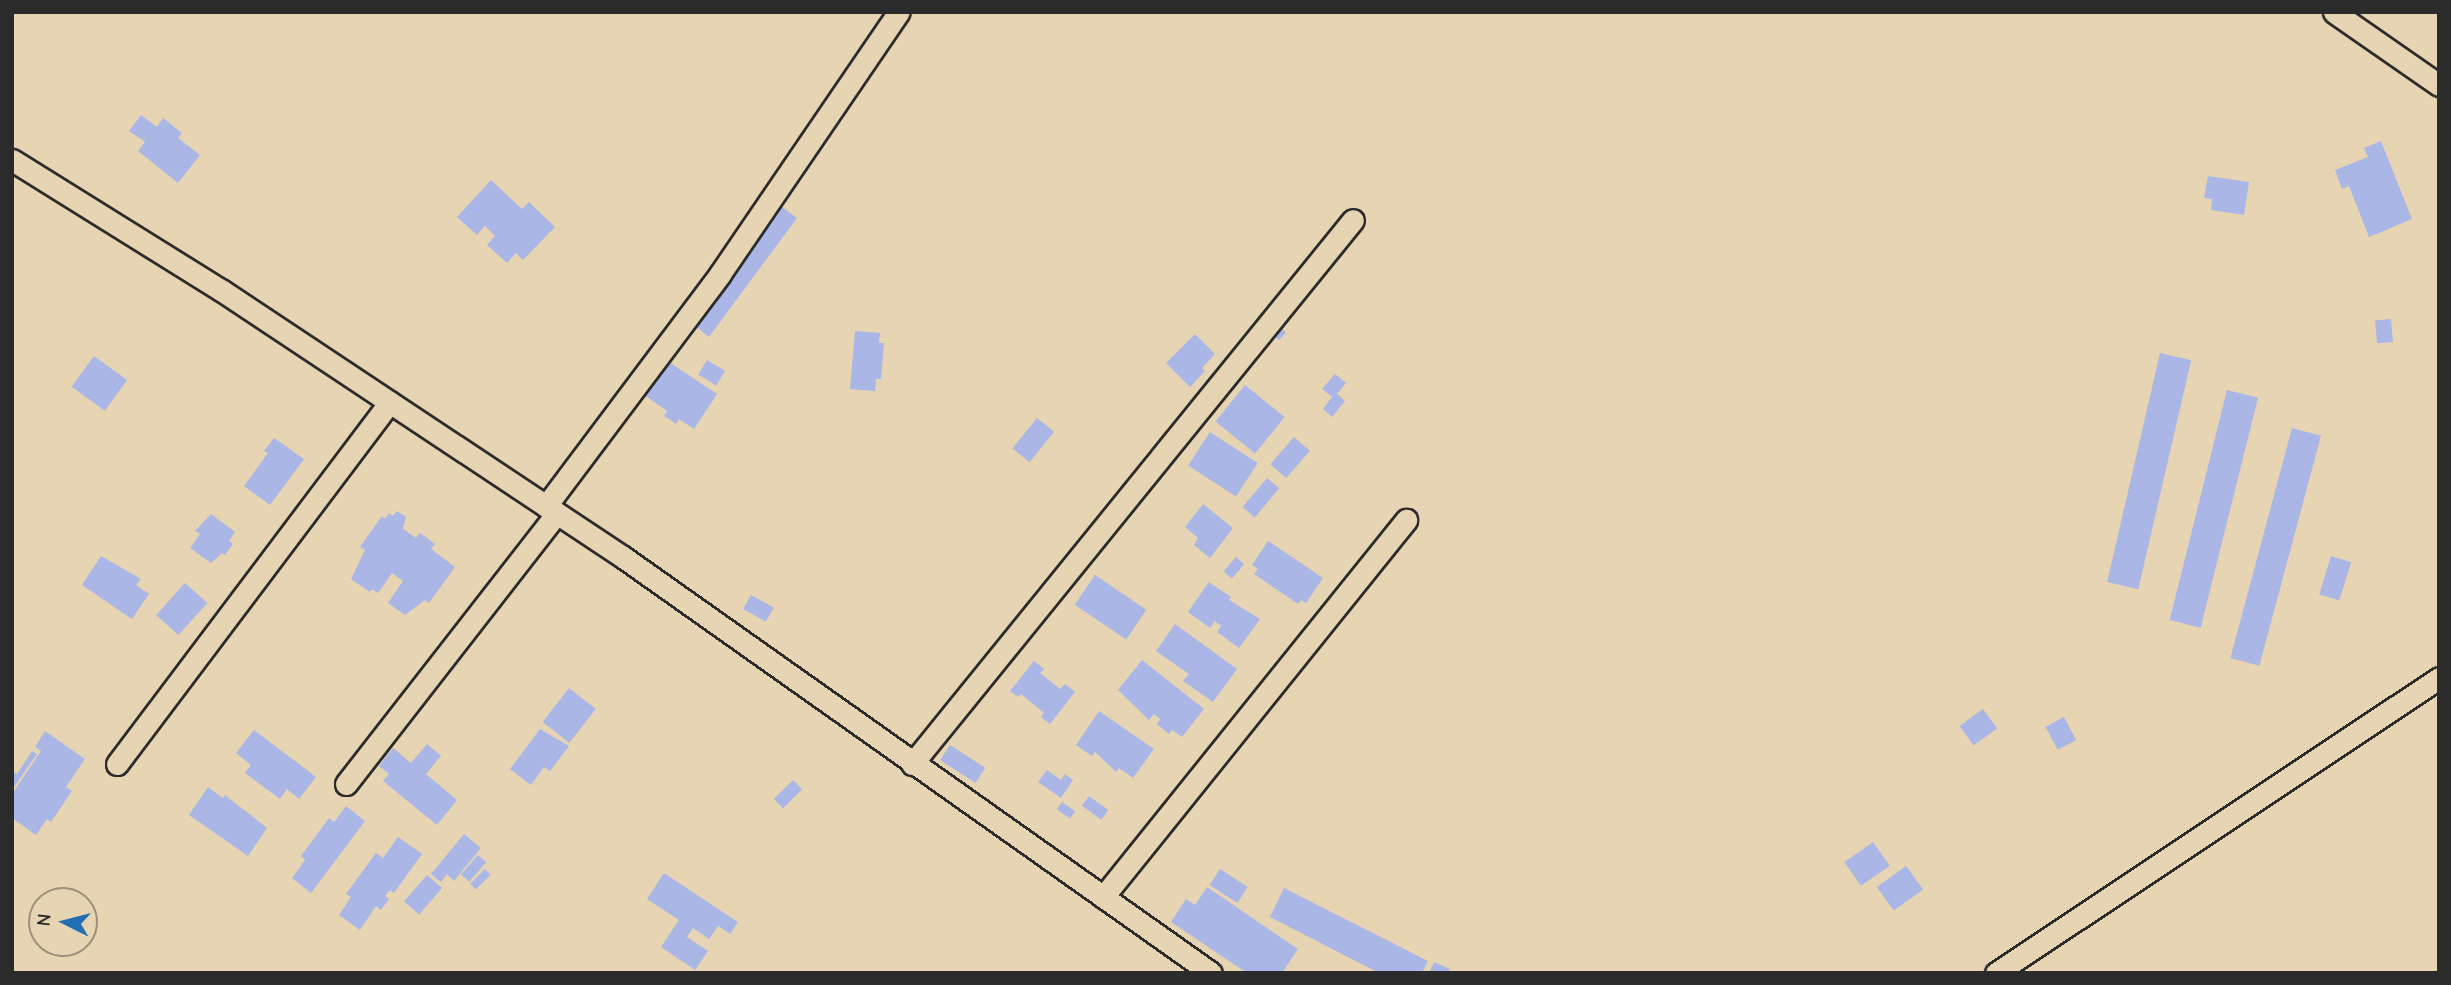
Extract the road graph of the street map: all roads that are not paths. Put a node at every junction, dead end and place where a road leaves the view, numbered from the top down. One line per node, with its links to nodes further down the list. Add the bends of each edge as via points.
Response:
1 (899, 12): 7 (street)
2 (2334, 12): 3 (street)
3 (2439, 85)
4 (12, 160): 6 (street)
5 (1353, 220): 11 (street)
6 (390, 402): 7 (street); 10 (street)
7 (551, 510): 11 (street); 12 (street)
8 (1406, 520): 13 (street)
9 (2439, 678): 15 (street)
10 (117, 764)
11 (912, 764): 13 (street)
12 (346, 784)
13 (1103, 897): 14 (street)
14 (1211, 973)
15 (1996, 973)

